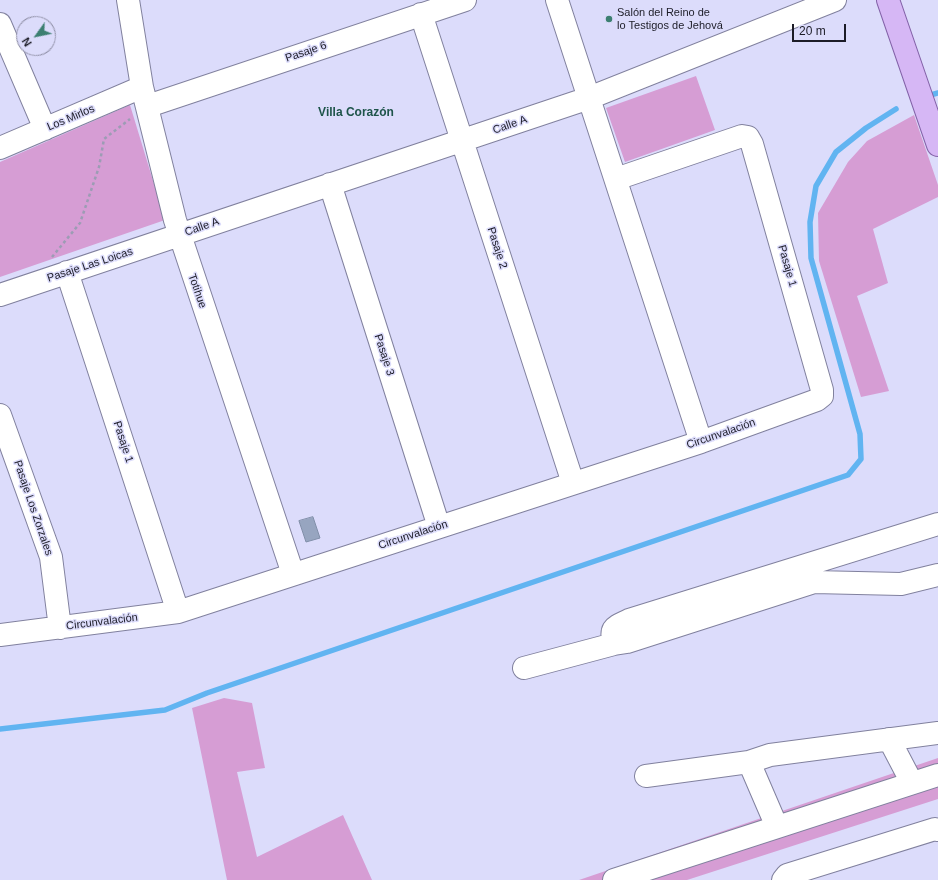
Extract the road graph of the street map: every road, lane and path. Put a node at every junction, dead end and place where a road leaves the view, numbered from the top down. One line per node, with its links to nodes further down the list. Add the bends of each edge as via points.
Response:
1 (128, 0): 8 (street, Totihue)
2 (465, 0): 6 (street, Pasaje 6)
3 (557, 0): 9 (street)
4 (835, 0): 9 (street, Calle A)
5 (888, 0): 11 (main road)
6 (421, 14): 8 (street, Pasaje 6); 12 (street, Pasaje 2)
7 (0, 24): 10 (street)
8 (145, 96): 10 (street, Los Mirlos); 16 (street, Totihue); 17 (path, via 104,139 99,167 80,223)
9 (589, 98): 12 (street, Calle A); 14 (street)
10 (45, 129): 13 (street, Los Mirlos)
11 (937, 136)
12 (462, 141): 15 (street, Calle A); 23 (street, Pasaje 2)
13 (0, 148)
14 (616, 179): 20 (street, Pasaje 1, via 742,136 748,137 822,390 822,396); 22 (street)
15 (330, 184): 16 (street, Calle A); 25 (street, Pasaje 3)
16 (179, 235): 18 (street, Pasaje Las Loicas); 26 (street, Totihue)
17 (51, 257)
18 (67, 272): 19 (street, Pasaje Las Loicas); 28 (street, Pasaje 1)
19 (0, 295)
20 (817, 400): 22 (street, Circunvalación)
21 (0, 415): 29 (street, Pasaje Los Zorzales, via 51,557)
22 (700, 442): 23 (street, Circunvalación)
23 (573, 483): 25 (street, Circunvalación)
24 (938, 524): 31 (street, via 628,620 614,627 611,634)
25 (439, 527): 26 (street, Circunvalación)
26 (293, 574): 28 (street, Circunvalación)
27 (938, 575): 31 (street, via 901,584 814,582)
28 (178, 612): 29 (street, Circunvalación)
29 (60, 628): 30 (street, Circunvalación)
30 (0, 635)
31 (614, 644): 32 (street)
32 (524, 668)
33 (938, 733): 34 (street)
34 (889, 739): 35 (street, via 770,755); 38 (street)
35 (749, 762): 37 (street); 39 (street)
36 (938, 775): 38 (street)
37 (646, 776)
38 (912, 784): 39 (street)
39 (777, 827): 41 (street)
40 (938, 830): 42 (street, via 787,875)
41 (614, 880)
42 (783, 880)

